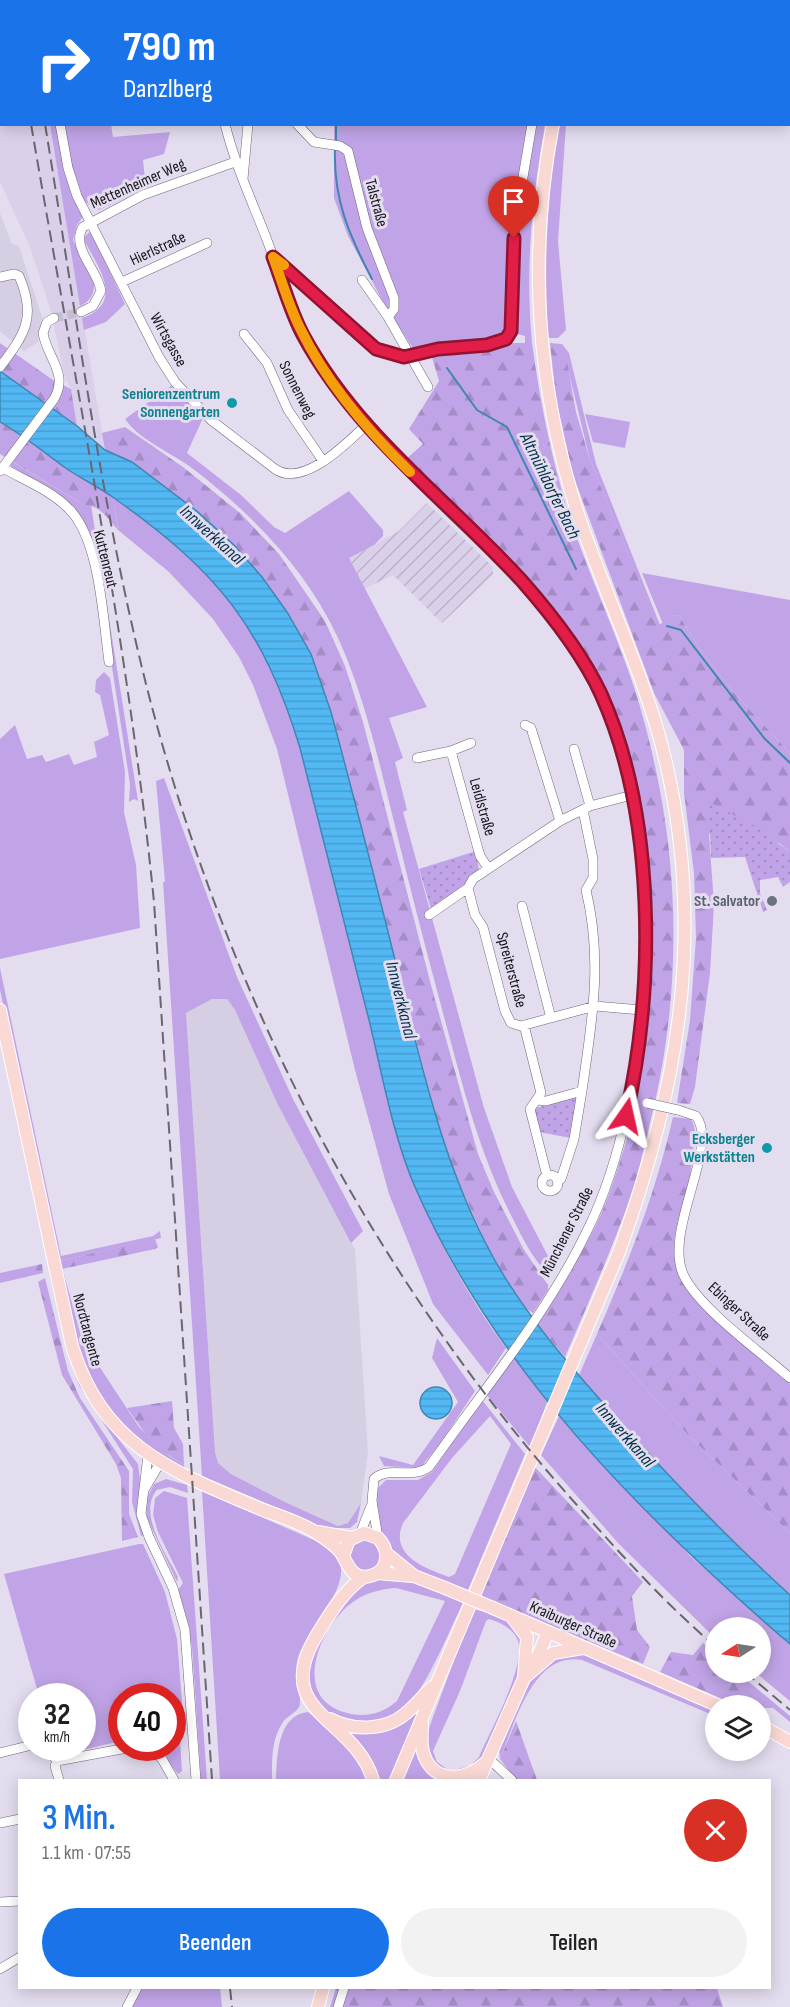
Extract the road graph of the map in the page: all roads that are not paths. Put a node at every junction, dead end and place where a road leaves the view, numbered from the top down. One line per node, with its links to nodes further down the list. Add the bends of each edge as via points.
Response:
1 (60, 126): 9 (street, Wirtsgasse, via 74,189)
2 (226, 126): 7 (street, Münchener Straße)
3 (248, 126): 8 (street)
4 (299, 126): 16 (street, Talstraße, via 314,142 346,149 350,156 367,228 394,298 394,309)
5 (532, 126): 19 (street, via 515,225 508,337 498,343 438,349)
6 (553, 126): 67 (main road, via 542,195 537,270 539,323 550,405 581,522 640,677 666,764 680,837 686,931 677,1037 656,1137 619,1252)
7 (236, 162): 8 (street, Münchener Straße); 9 (street, Mettenheimer Weg, via 143,195)
8 (243, 181): 11 (street, Münchener Straße)
9 (92, 221): 14 (street, Wirtsgasse); 15 (street, Mettenheimer Weg, via 80,232 80,244 101,291 93,306)
10 (207, 243): 14 (street, Hierlstraße)
11 (273, 257): 19 (street, via 376,349); 22 (street, Münchener Straße, via 304,337)
12 (0, 277): 20 (street, via 19,276 27,305 26,329)
13 (362, 280): 16 (street)
14 (122, 282): 23 (street, Wirtsgasse, via 166,370 188,400 282,473 297,474)
15 (81, 312)
16 (388, 317): 19 (street)
17 (54, 318): 24 (street, via 47,322 43,333 61,380 54,399)
18 (244, 334): 23 (street, Sonnenweg, via 267,363 288,410)
19 (412, 357): 21 (street)
20 (0, 367)
21 (428, 387)
22 (365, 426): 23 (street, Wirtsgasse); 31 (street, Münchener Straße, via 520,579 560,628 605,702)
23 (322, 461)
24 (1, 470): 25 (street, Kuttenreut, via 62,502 79,520 93,564)
25 (109, 662)
26 (525, 725): 33 (street, via 531,728)
27 (471, 744): 29 (street)
28 (574, 750): 32 (street)
29 (451, 752): 30 (street); 34 (street, Leidlstraße, via 480,856)
30 (417, 758)
31 (632, 795): 32 (street); 40 (street, Münchener Straße, via 642,882)
32 (587, 808): 33 (street); 38 (street, via 593,855 593,878 586,891 595,941)
33 (560, 821): 34 (street)
34 (488, 868): 35 (street, via 471,880)
35 (468, 888): 37 (street); 42 (street, Spreiterstraße, via 475,915 483,927 507,1017 511,1023)
36 (522, 906): 41 (street, Spreiterstraße)
37 (429, 915)
38 (594, 1006): 40 (street, Spreiterstraße); 41 (street, Spreiterstraße); 43 (street)
39 (0, 1010): 49 (main road, Nordtangente, via 76,1360 99,1407 130,1442)
40 (641, 1010): 45 (street, Münchener Straße)
41 (550, 1018): 42 (street, Spreiterstraße)
42 (524, 1025): 44 (street, via 541,1093)
43 (582, 1091): 44 (street); 47 (street, via 574,1139)
44 (537, 1100): 46 (street, via 530,1109)
45 (629, 1100): 48 (street, Ebinger Straße, bridge, via 696,1116 701,1128 694,1183 679,1234 684,1277 708,1306); 52 (street, Münchener Straße, via 600,1204 550,1296 429,1467 413,1474 380,1475 373,1484)
46 (547, 1176): 47 (street); 47 (street, via 542,1181 546,1190 554,1190)
47 (557, 1181)
48 (790, 1378)
49 (148, 1455): 50 (main road, Nordtangente); 51 (street)
50 (160, 1463): 51 (street); 53 (main road, Nordtangente)
51 (144, 1490): 80 (street, via 143,1520 173,1588 185,1630)
52 (372, 1501): 54 (street, Münchener Straße); 55 (street, Münchener Straße)
53 (316, 1533): 54 (main road, Nordtangente); 57 (main road, Nordtangente)
54 (356, 1536): 55 (main road, via 369,1534); 57 (main road, via 345,1546)
55 (378, 1538): 56 (main road)
56 (387, 1554): 58 (main road); 59 (main road, Kraiburger Straße)
57 (344, 1560): 60 (main road, via 353,1573); 61 (main road)
58 (377, 1573): 59 (main road, Kraiburger Straße); 60 (main road)
59 (414, 1576): 62 (main road, Kraiburger Straße, bridge)
60 (364, 1577): 61 (main road)
61 (338, 1600): 69 (main road, via 302,1664 306,1696)
62 (512, 1616): 63 (main road, Kraiburger Straße); 65 (main road, via 525,1634)
63 (544, 1630): 64 (main road, Kraiburger Straße); 65 (main road); 66 (main road)
64 (584, 1648): 66 (main road, via 553,1653); 68 (main road, Kraiburger Straße)
65 (528, 1649): 66 (main road)
66 (527, 1676): 75 (main road)
67 (436, 1684): 69 (main road, via 404,1716 385,1724 353,1726); 70 (main road)
68 (705, 1700)
69 (321, 1713): 81 (main road, via 358,1752)
70 (423, 1715): 75 (main road, via 423,1754 438,1773 465,1775); 82 (main road)
71 (771, 1731): 72 (main road)
72 (790, 1742)
73 (18, 1748): 74 (street)
74 (0, 1753)
75 (489, 1759): 83 (main road); 84 (street)
76 (57, 1761): 78 (street)
77 (163, 1761): 79 (street)
78 (59, 1779)
79 (173, 1779)
80 (196, 1779)
81 (372, 1779)
82 (396, 1779)
83 (479, 1779)
84 (511, 1779)
85 (18, 1819): 86 (street)
86 (0, 1823)
87 (18, 1901): 88 (street)
88 (0, 1902)
89 (18, 1958): 90 (street)
90 (0, 1969)
91 (136, 1989): 94 (street)
92 (324, 1989): 95 (main road)
93 (344, 1989): 96 (street)
94 (127, 2007)
95 (318, 2007)
96 (338, 2007)

